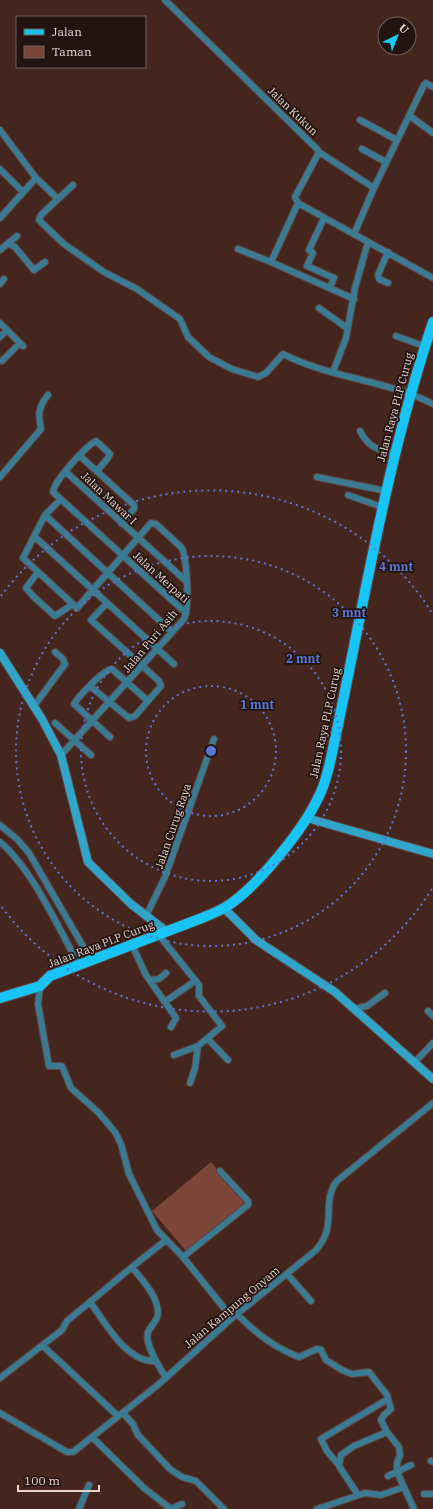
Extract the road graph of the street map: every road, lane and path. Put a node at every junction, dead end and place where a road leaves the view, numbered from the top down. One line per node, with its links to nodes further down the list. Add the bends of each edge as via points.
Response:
1 (165, 0): 9 (street, Jalan Kukun)
2 (433, 87): 3 (street, via 425,83)
3 (410, 116): 6 (street); 7 (street)
4 (360, 120): 7 (street)
5 (0, 130): 12 (street)
6 (433, 132)
7 (396, 140): 10 (street)
8 (362, 149): 10 (street)
9 (319, 152): 14 (street); 17 (street, Jalan Kukun, via 295,197)
10 (386, 162): 14 (street)
11 (0, 169): 15 (street)
12 (36, 178): 15 (street); 16 (street)
13 (73, 185): 16 (street)
14 (374, 188): 20 (street)
15 (23, 192): 18 (street)
16 (58, 199): 43 (street, via 39,220 64,244 180,319 188,337 214,360 258,377 266,373 283,354)
17 (298, 203): 19 (street); 28 (street)
18 (0, 218)
19 (324, 218): 20 (street); 31 (street, via 309,250 313,253 307,266 334,278)
20 (354, 234): 22 (street)
21 (17, 236): 23 (street)
22 (368, 242): 26 (street); 32 (street)
23 (8, 243): 25 (street); 27 (street, via 15,247 34,270)
24 (238, 249): 28 (street)
25 (0, 250)
26 (388, 252): 29 (street); 30 (street, via 378,275 379,279)
27 (45, 262)
28 (271, 262): 31 (street)
29 (433, 278)
30 (388, 283)
31 (330, 288): 32 (street)
32 (354, 299): 36 (street)
33 (319, 308): 36 (street)
34 (433, 322): 38 (main road, Jalan Raya PLP Curug)
35 (0, 323): 37 (street)
36 (347, 328): 43 (street, via 346,338)
37 (7, 330): 40 (street); 42 (street, via 22,345)
38 (431, 334): 41 (main road, Jalan Raya PLP Curug)
39 (396, 336): 41 (street)
40 (0, 337)
41 (424, 346): 44 (main road, Jalan Raya PLP Curug)
42 (2, 361)
43 (332, 372): 44 (street)
44 (410, 394): 46 (street); 48 (main road, Jalan Raya PLP Curug)
45 (48, 395): 52 (street, via 39,410 41,429)
46 (433, 404)
47 (360, 431): 48 (street, via 370,446)
48 (395, 454): 54 (main road, Jalan Raya PLP Curug)
49 (80, 456): 50 (street); 50 (street, via 98,441 110,454); 51 (street)
50 (97, 471): 59 (street, via 134,505 134,509)
51 (66, 472): 56 (street, via 53,490); 59 (street, Jalan Mawar I)
52 (0, 477)
53 (317, 477): 54 (street)
54 (386, 491): 57 (main road, Jalan Raya PLP Curug)
55 (348, 495): 57 (street)
56 (61, 499): 58 (street); 62 (street, Jalan Merpati)
57 (382, 507): 88 (main road, Jalan Raya PLP Curug, via 330,767 319,797)
58 (45, 515): 60 (street); 64 (street)
59 (121, 523): 61 (street, Jalan Mawar I)
60 (35, 537): 63 (street, via 23,558); 66 (street)
61 (138, 538): 62 (street, Jalan Puri Asih); 65 (street, Jalan Mawar I); 65 (street, Jalan Puri Asih, via 153,523 182,548)
62 (123, 555): 64 (street, Jalan Puri Asih); 69 (street, Jalan Merpati)
63 (38, 572): 68 (street); 68 (street, Jalan Puri Asih, via 26,588 34,598 57,616)
64 (107, 572): 66 (street, Jalan Puri Asih); 70 (street)
65 (186, 581): 69 (street, Jalan Puri Asih)
66 (92, 590): 67 (street); 68 (street, Jalan Puri Asih)
67 (107, 603): 71 (street); 75 (street, via 91,620)
68 (75, 606)
69 (186, 613): 70 (street, Jalan Puri Asih)
70 (172, 632): 71 (street, Jalan Puri Asih)
71 (158, 649): 74 (street); 75 (street, Jalan Puri Asih)
72 (55, 652): 80 (street, via 65,664)
73 (0, 653): 80 (street)
74 (174, 664)
75 (142, 666): 76 (street, Jalan Puri Asih); 78 (street, via 161,684)
76 (127, 684): 77 (street, via 110,669); 78 (street); 79 (street, Jalan Puri Asih)
77 (90, 686): 79 (street); 81 (street, via 74,704)
78 (148, 701): 79 (street, via 132,718)
79 (110, 702): 81 (street, Jalan Puri Asih)
80 (34, 706): 87 (street)
81 (92, 721): 83 (street); 85 (street, Jalan Puri Asih)
82 (55, 722): 85 (street)
83 (110, 737)
84 (214, 739): 93 (street, Jalan Curug Raya, via 165,877)
85 (76, 740): 86 (street); 87 (street, Jalan Puri Asih)
86 (91, 754)
87 (61, 755): 93 (street, via 86,858 94,869)
88 (307, 818): 91 (street); 92 (main road, Jalan Raya PLP Curug, via 264,872)
89 (0, 825): 96 (street, via 29,853)
90 (0, 842): 97 (street, via 18,861 30,879)
91 (433, 854)
92 (224, 908): 94 (main road, Jalan Raya PLP Curug); 105 (street, via 256,940 335,992)
93 (146, 916): 94 (street)
94 (163, 932): 95 (main road, Jalan Raya PLP Curug); 100 (street, via 162,939)
95 (132, 945): 96 (main road, Jalan Raya PLP Curug); 99 (street)
96 (91, 960): 97 (main road, Jalan Raya PLP Curug)
97 (79, 964): 101 (main road, Jalan Raya PLP Curug, via 50,976)
98 (166, 973): 99 (street, via 159,979)
99 (150, 980): 104 (street)
100 (195, 981): 104 (street); 107 (street, via 199,985 199,996 222,1026)
101 (40, 986): 103 (main road, Jalan Raya PLP Curug); 117 (street, via 38,1004 49,1066 62,1066 71,1088 98,1112 115,1132 129,1174 157,1230)
102 (385, 993): 105 (street, via 367,1006)
103 (0, 998)
104 (166, 1001): 106 (street, via 176,1018)
105 (354, 1009): 112 (street)
106 (171, 1027)
107 (208, 1039): 109 (street); 111 (street)
108 (433, 1043): 112 (street)
109 (198, 1046): 110 (street); 114 (street)
110 (174, 1056)
111 (228, 1060)
112 (415, 1062): 113 (street)
113 (433, 1079)
114 (190, 1083)
115 (433, 1103): 120 (street, Jalan Kampung Onyam, via 337,1181 330,1194 328,1231 325,1238 315,1251)
116 (220, 1171): 118 (street, via 248,1201 248,1205)
117 (166, 1240): 118 (street); 119 (street)
118 (183, 1257): 124 (street)
119 (132, 1267): 122 (street); 126 (street, via 151,1293 158,1310 157,1318 148,1333)
120 (287, 1274): 121 (street); 123 (street, Jalan Kampung Onyam)
121 (311, 1301)
122 (90, 1302): 125 (street); 126 (street, via 124,1347 145,1361)
123 (237, 1314): 124 (street, Jalan Kampung Onyam); 129 (street, via 282,1351 299,1357 317,1349 321,1350 326,1360 342,1370 352,1374 369,1372)
124 (232, 1318): 128 (street, Jalan Kampung Onyam)
125 (43, 1346): 127 (street); 131 (street)
126 (156, 1361): 128 (street)
127 (0, 1378)
128 (166, 1378): 131 (street, Jalan Kampung Onyam)
129 (388, 1399): 132 (street, via 391,1409 381,1420); 134 (street, via 321,1439)
130 (0, 1413): 133 (street, Jalan Kampung Onyam, via 71,1453)
131 (121, 1414): 133 (street, Jalan Kampung Onyam); 146 (street, via 133,1424 138,1435 170,1469 186,1480 196,1481)
132 (387, 1432): 134 (street, via 343,1452); 136 (street, via 399,1447)
133 (92, 1437): 145 (street, via 144,1488)
134 (338, 1464): 142 (street)
135 (411, 1465): 136 (street)
136 (397, 1472): 137 (street); 139 (street)
137 (388, 1476)
138 (89, 1485): 144 (street)
139 (404, 1488): 142 (street, via 381,1495); 148 (street)
140 (424, 1494): 141 (street)
141 (433, 1494)
142 (358, 1495): 147 (street)
143 (182, 1504): 145 (street)
144 (79, 1509)
145 (171, 1509)
146 (224, 1509)
147 (317, 1509)
148 (414, 1509)

